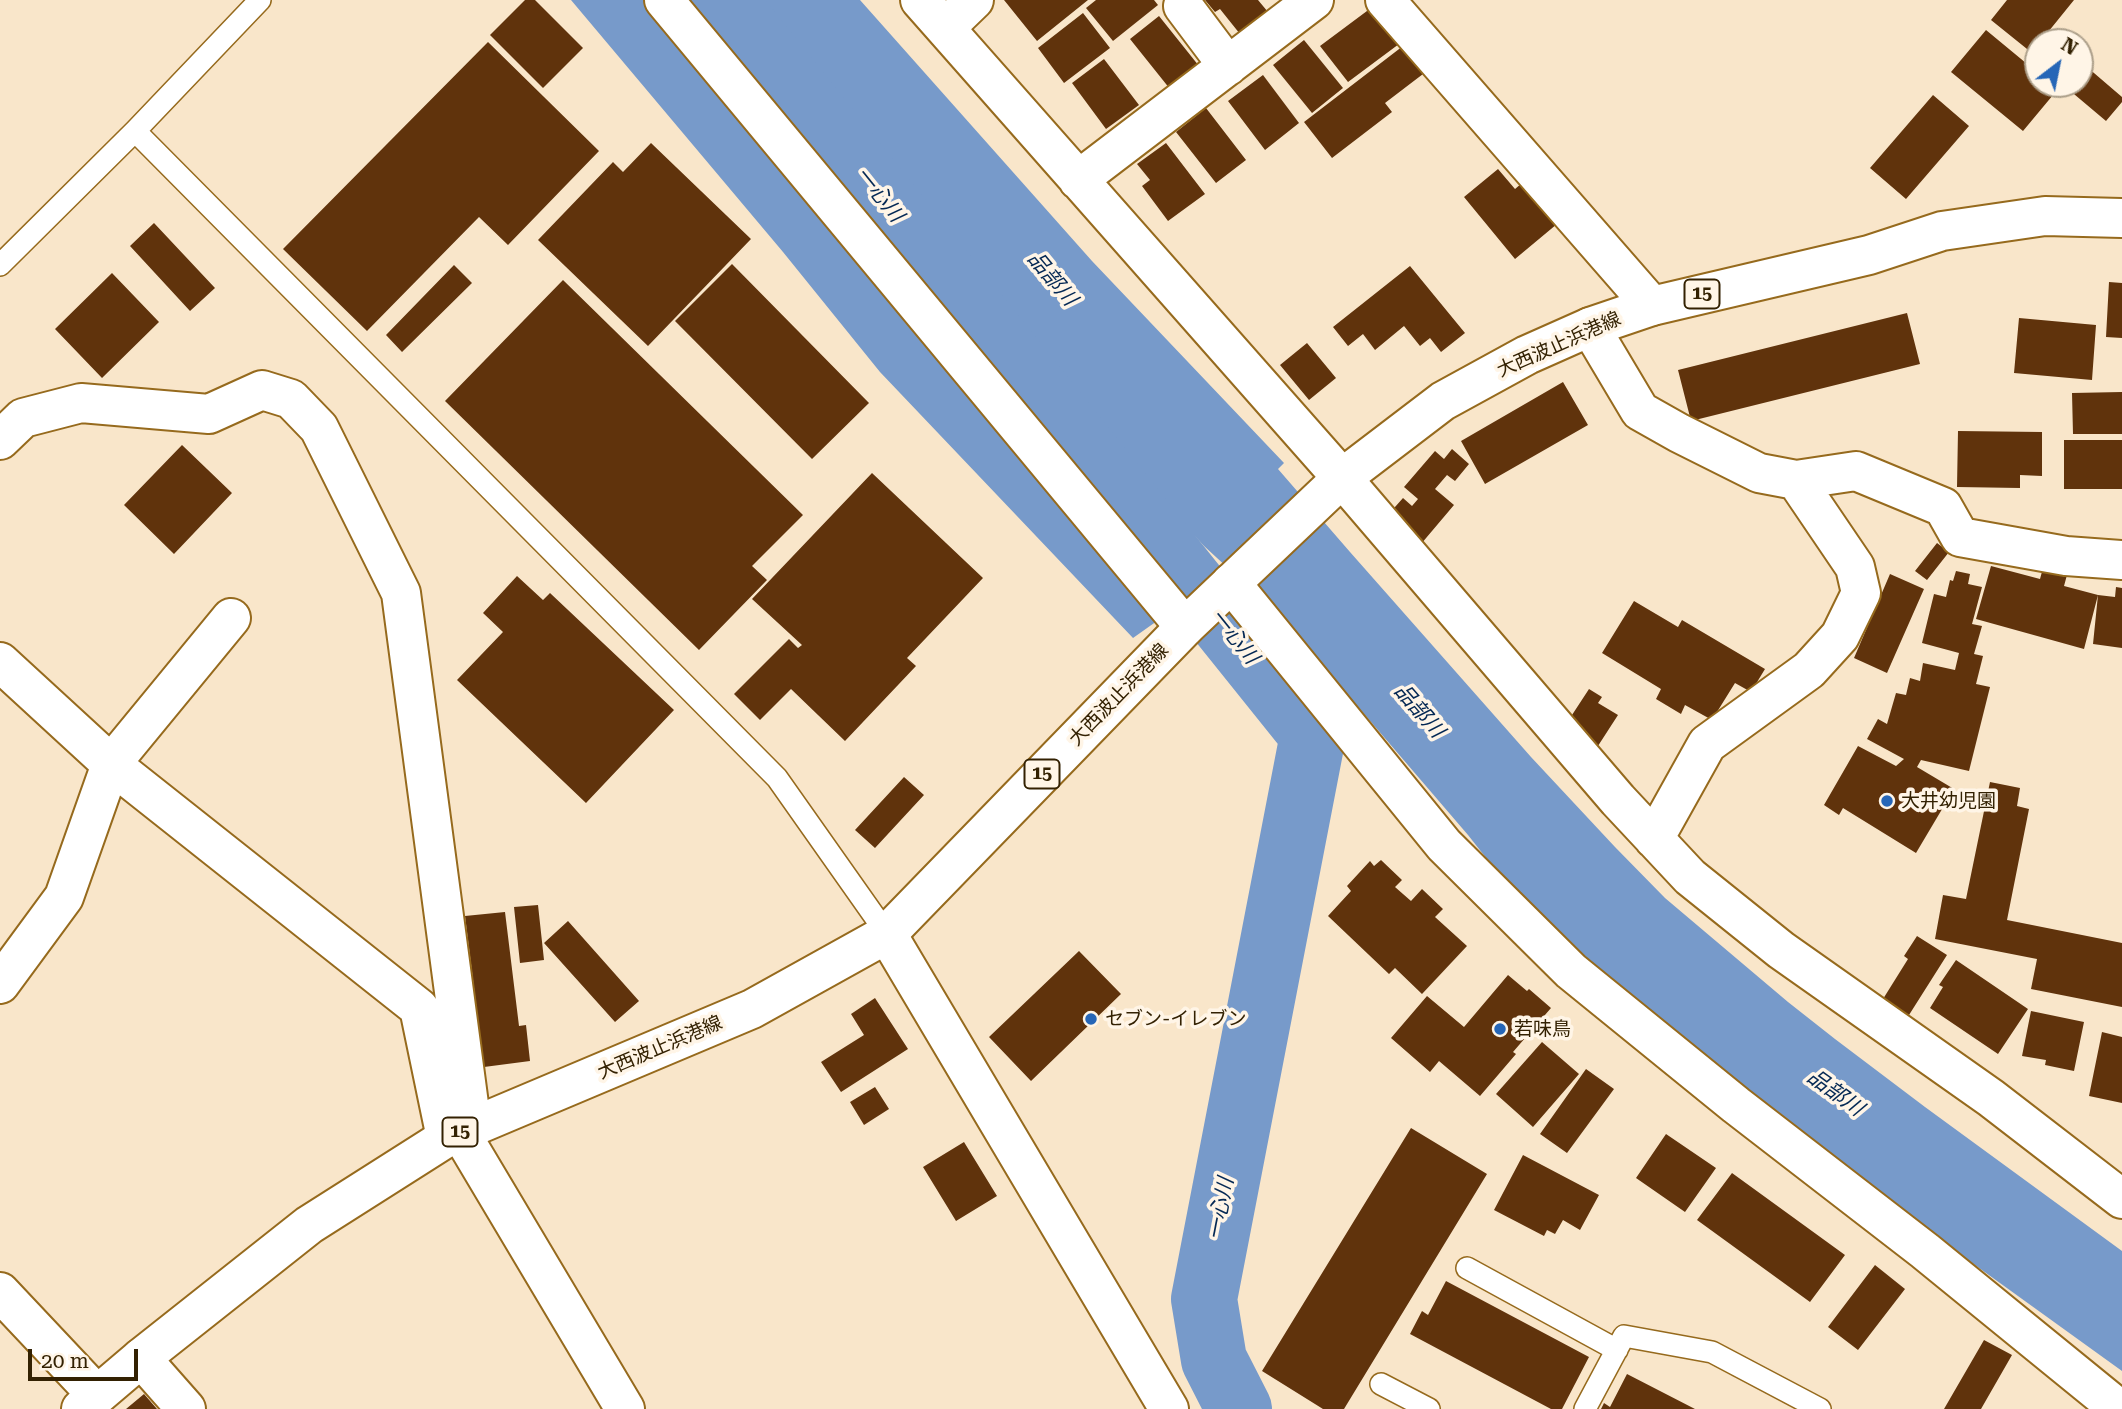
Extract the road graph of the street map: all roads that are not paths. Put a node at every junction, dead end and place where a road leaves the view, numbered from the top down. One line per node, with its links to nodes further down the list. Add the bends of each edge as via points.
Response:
1 (260, 0): 10 (lane)
2 (664, 0): 22 (street)
3 (920, 0): 8 (street)
4 (974, 0): 8 (street)
5 (1314, 0): 9 (street)
6 (1385, 0): 14 (street)
7 (1183, 6): 9 (street)
8 (945, 28): 11 (street)
9 (1228, 66): 11 (street)
10 (135, 131): 13 (lane); 26 (lane, via 777,778)
11 (1079, 180): 18 (street)
12 (2122, 218): 14 (street, 大西波止浜港線 / 15, via 2045,216 1942,231 1869,255)
13 (0, 265)
14 (1652, 306): 15 (street, 大西波止浜港線 / 15)
15 (1590, 327): 17 (street, via 1640,411 1759,473); 18 (street, 大西波止浜港線 / 15, via 1443,401)
16 (0, 440): 28 (street, via 23,418 81,403 209,414 262,390 291,399 319,428 401,593)
17 (1796, 480): 19 (street, via 1856,471 1943,507 1960,537); 25 (street, via 1855,567 1861,593 1840,636 1809,670 1707,744)
18 (1334, 485): 20 (street, 大西波止浜港線 / 15); 25 (street)
19 (2122, 561)
20 (1232, 583): 22 (street, 大西波止浜港線 / 15); 42 (street, via 1444,845 1571,971)
21 (231, 618): 24 (street)
22 (1191, 621): 26 (street, 大西波止浜港線 / 15)
23 (0, 662): 24 (street)
24 (111, 764): 27 (street, via 64,897); 28 (street, via 419,1008)
25 (1654, 839): 29 (street, via 1690,877 1781,950 1991,1098)
26 (887, 934): 28 (street, 大西波止浜港線 / 15, via 752,1009); 38 (street)
27 (0, 984)
28 (459, 1133): 33 (street, 大西波止浜港線 / 15, via 309,1225); 37 (street)
29 (2122, 1199)
30 (1467, 1268): 32 (lane)
31 (0, 1292): 35 (street)
32 (1617, 1349): 40 (lane); 41 (lane, via 1624,1336 1712,1352)
33 (141, 1358): 35 (street, 大西波止浜港線 / 15); 36 (street)
34 (1381, 1384): 39 (lane)
35 (89, 1402)
36 (186, 1409)
37 (625, 1409)
38 (1169, 1409)
39 (1429, 1409)
40 (1585, 1409)
41 (1820, 1409)
42 (2119, 1409)

